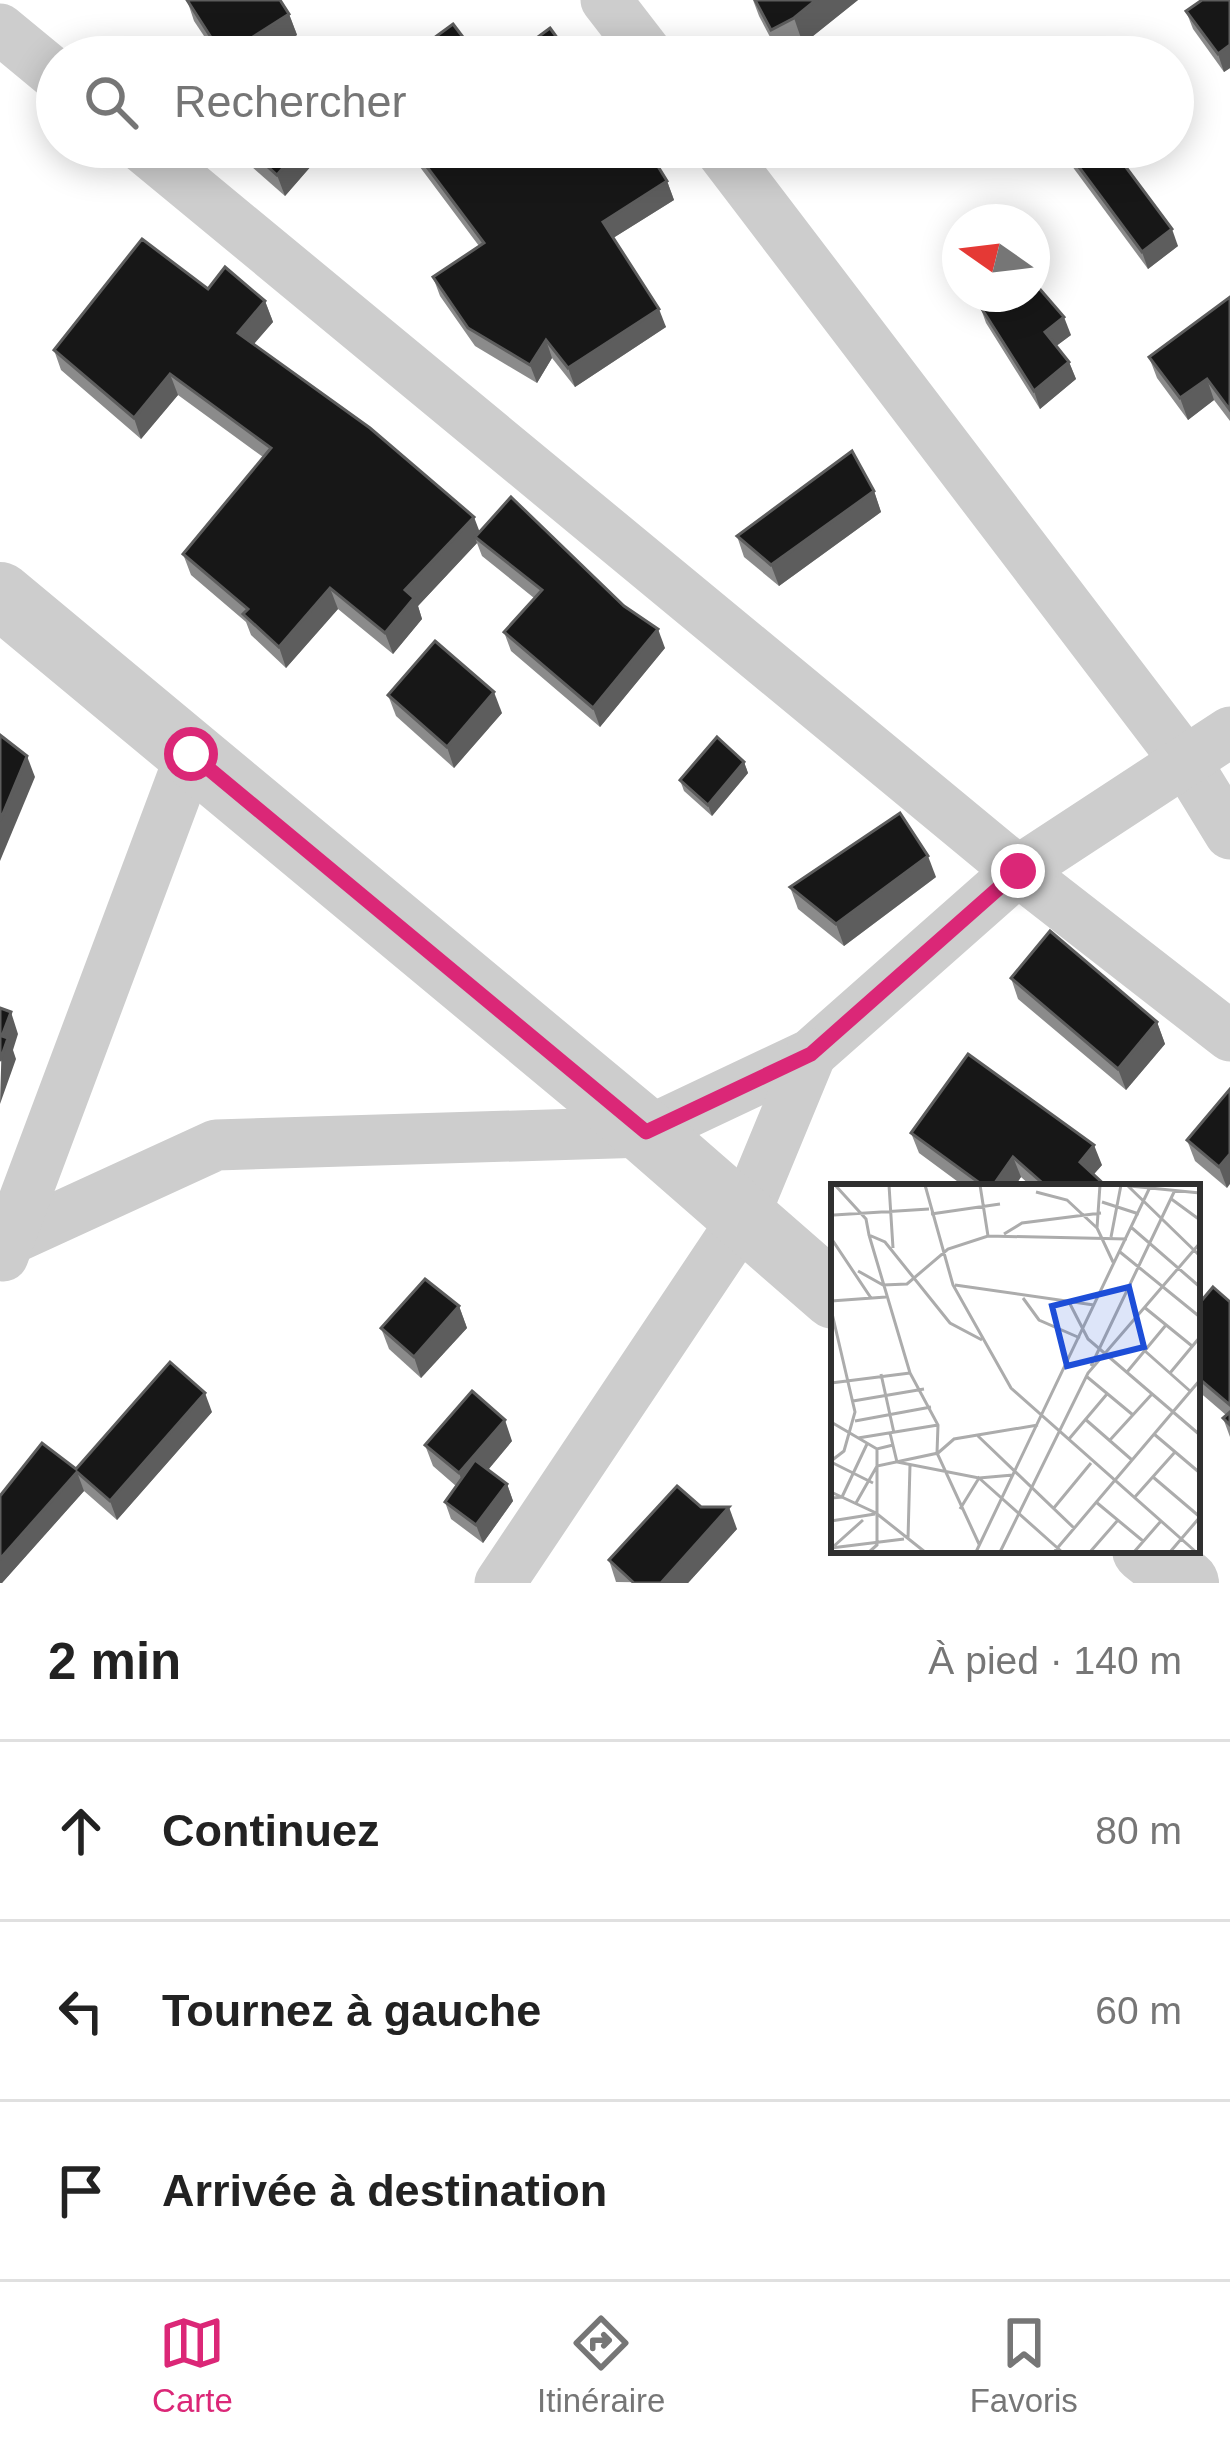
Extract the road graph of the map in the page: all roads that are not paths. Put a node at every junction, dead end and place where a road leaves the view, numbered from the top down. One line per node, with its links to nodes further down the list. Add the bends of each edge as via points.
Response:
1 (606, 0): 3 (street)
2 (0, 29): 4 (street)
3 (634, 36)
4 (36, 59)
5 (167, 168): 12 (street)
6 (734, 168): 10 (street)
7 (0, 595): 9 (street)
8 (1230, 732): 10 (street)
9 (191, 754): 15 (street); 17 (street)
10 (1186, 763): 11 (street); 12 (street)
11 (1230, 835)
12 (1018, 871): 13 (street); 14 (street)
13 (1230, 1036)
14 (811, 1054): 15 (street); 16 (street)
15 (646, 1132): 16 (street); 17 (street, via 216,1144)
16 (742, 1220): 18 (street); 20 (street)
17 (5, 1250)
18 (831, 1294)
19 (1149, 1553): 21 (street)
20 (500, 1583)
21 (1186, 1583)

